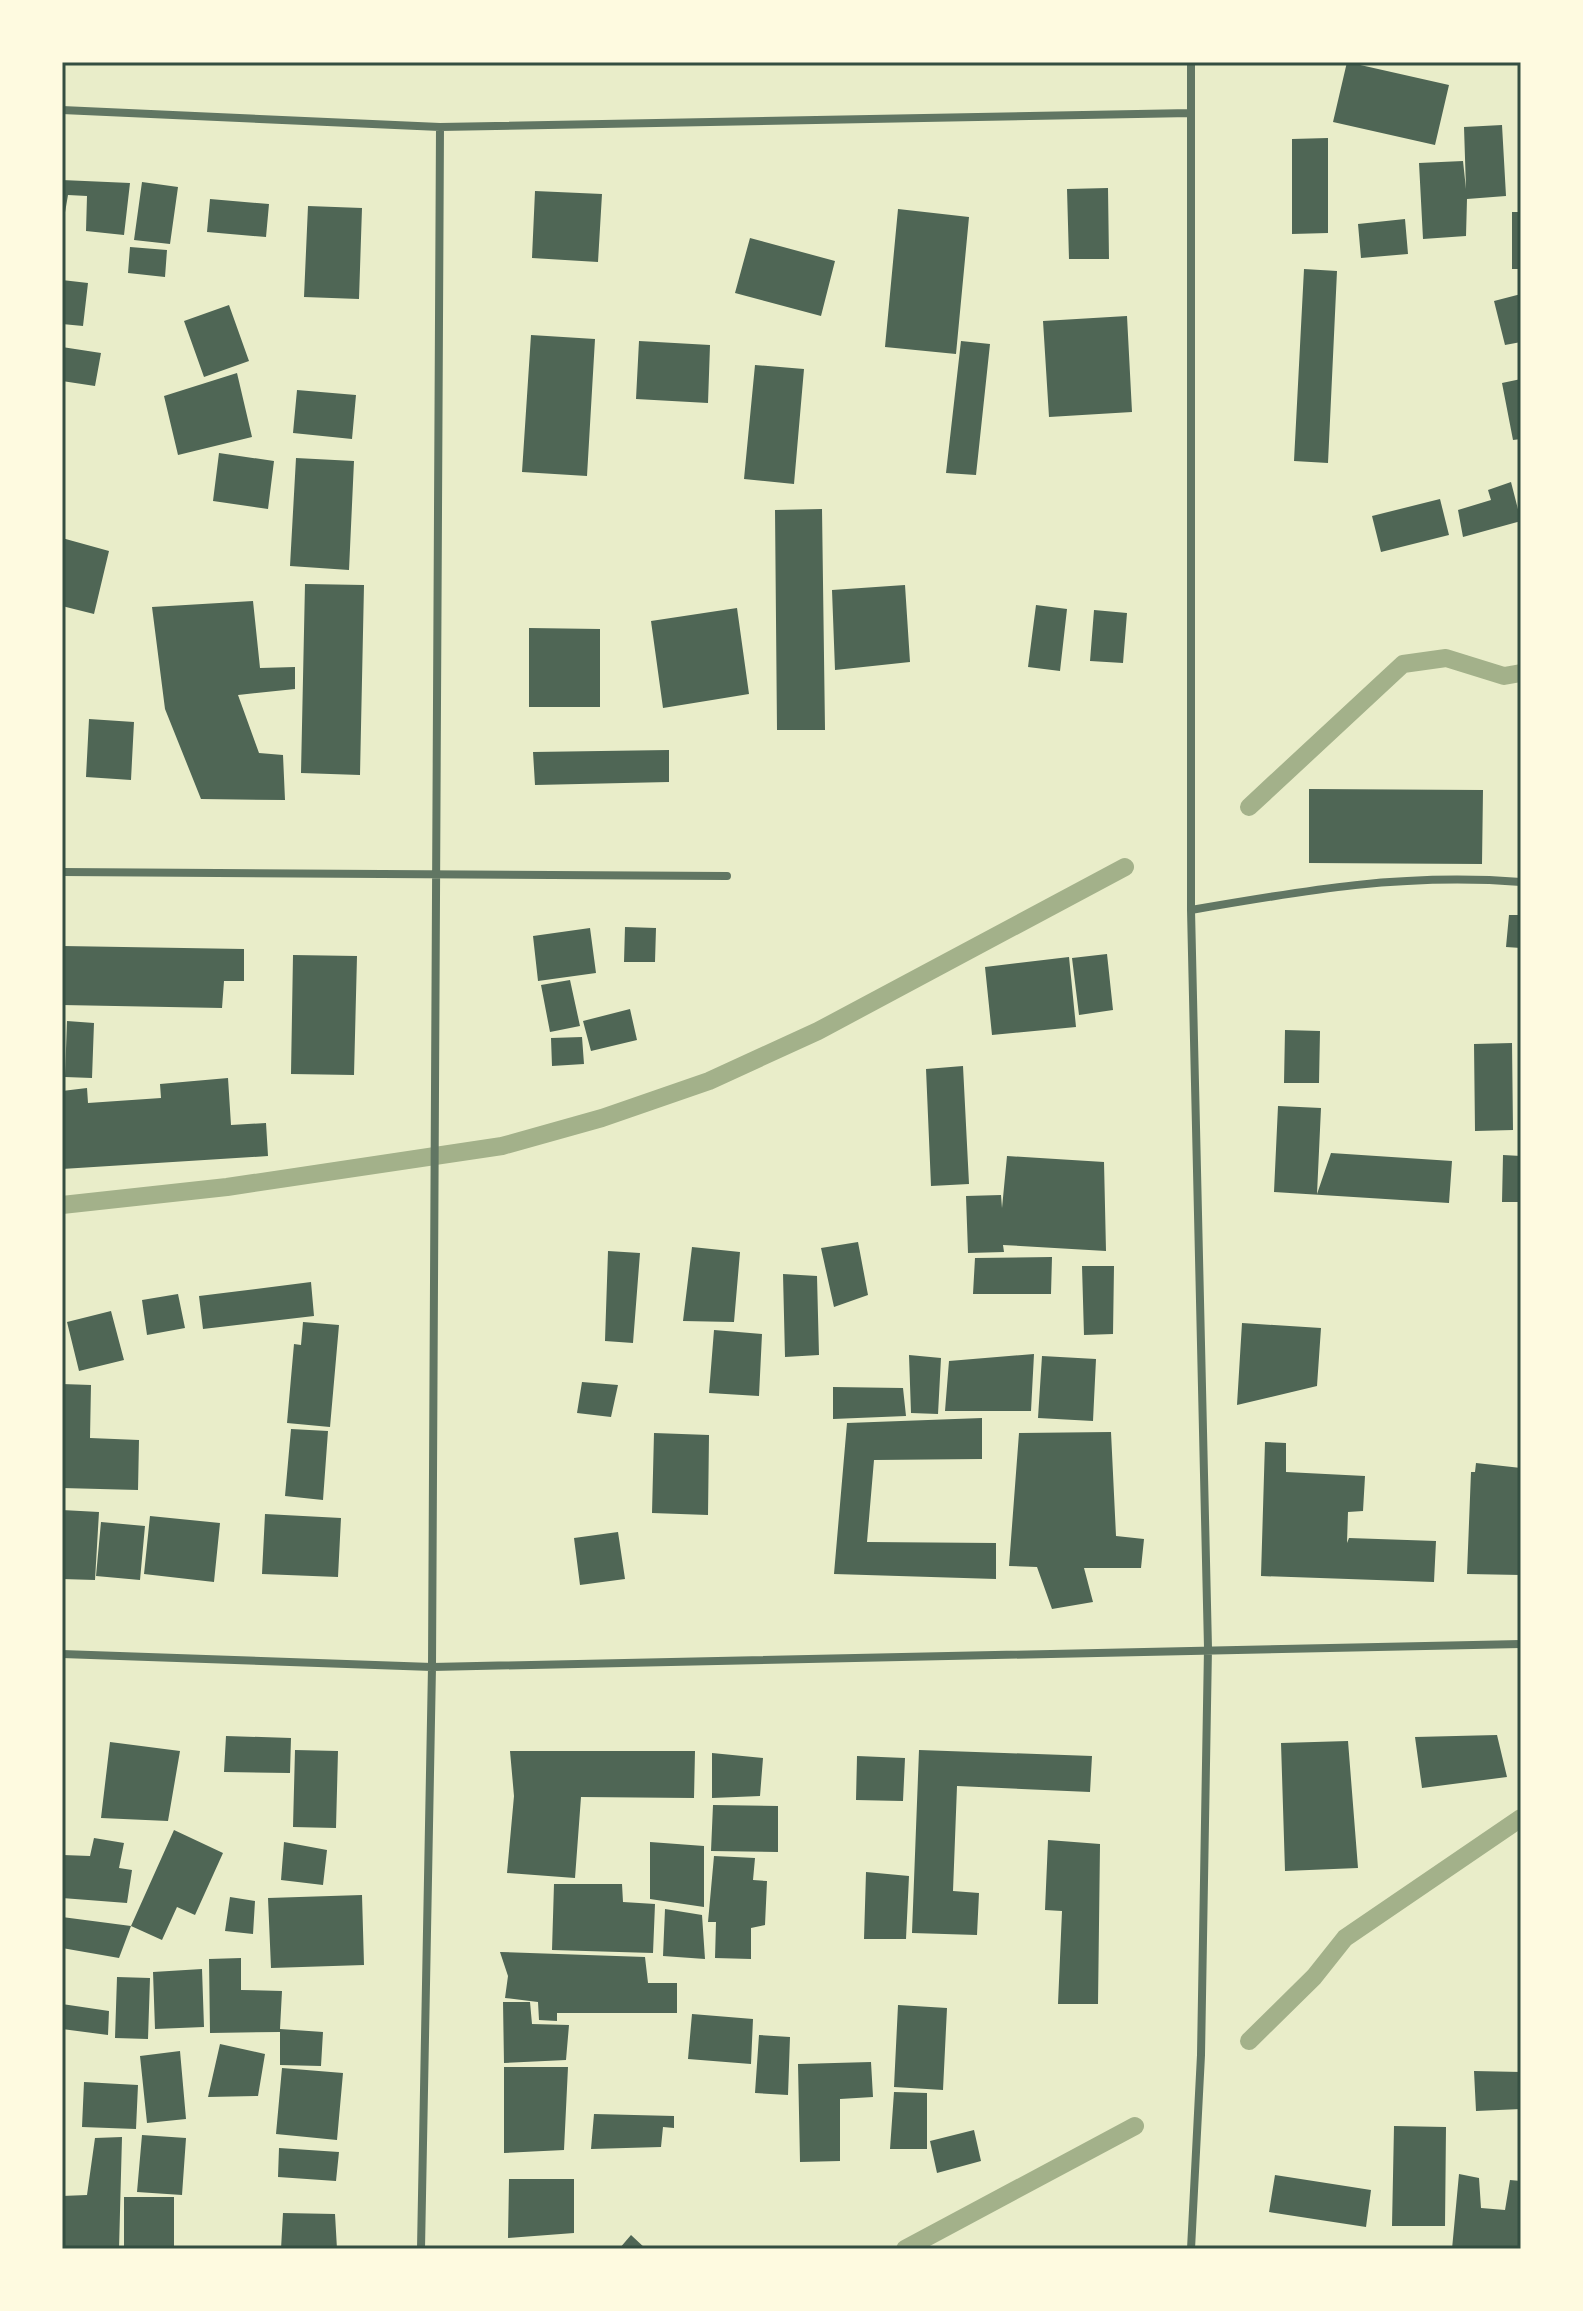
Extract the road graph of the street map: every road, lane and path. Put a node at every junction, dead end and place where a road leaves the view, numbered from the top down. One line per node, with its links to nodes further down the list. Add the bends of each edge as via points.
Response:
1 (1191, 62): 3 (street)
2 (62, 110): 4 (street)
3 (1191, 113): 4 (street); 9 (street)
4 (440, 127): 7 (street)
5 (62, 872): 7 (street)
6 (727, 876): 7 (street)
7 (436, 877): 13 (street)
8 (1521, 882): 9 (street, via 1417,878 1340,884)
9 (1191, 910): 11 (street)
10 (1521, 1644): 11 (street)
11 (1208, 1648): 13 (street); 15 (street, via 1201,2055)
12 (62, 1654): 13 (street)
13 (432, 1667): 14 (street)
14 (421, 2249)
15 (1191, 2249)

